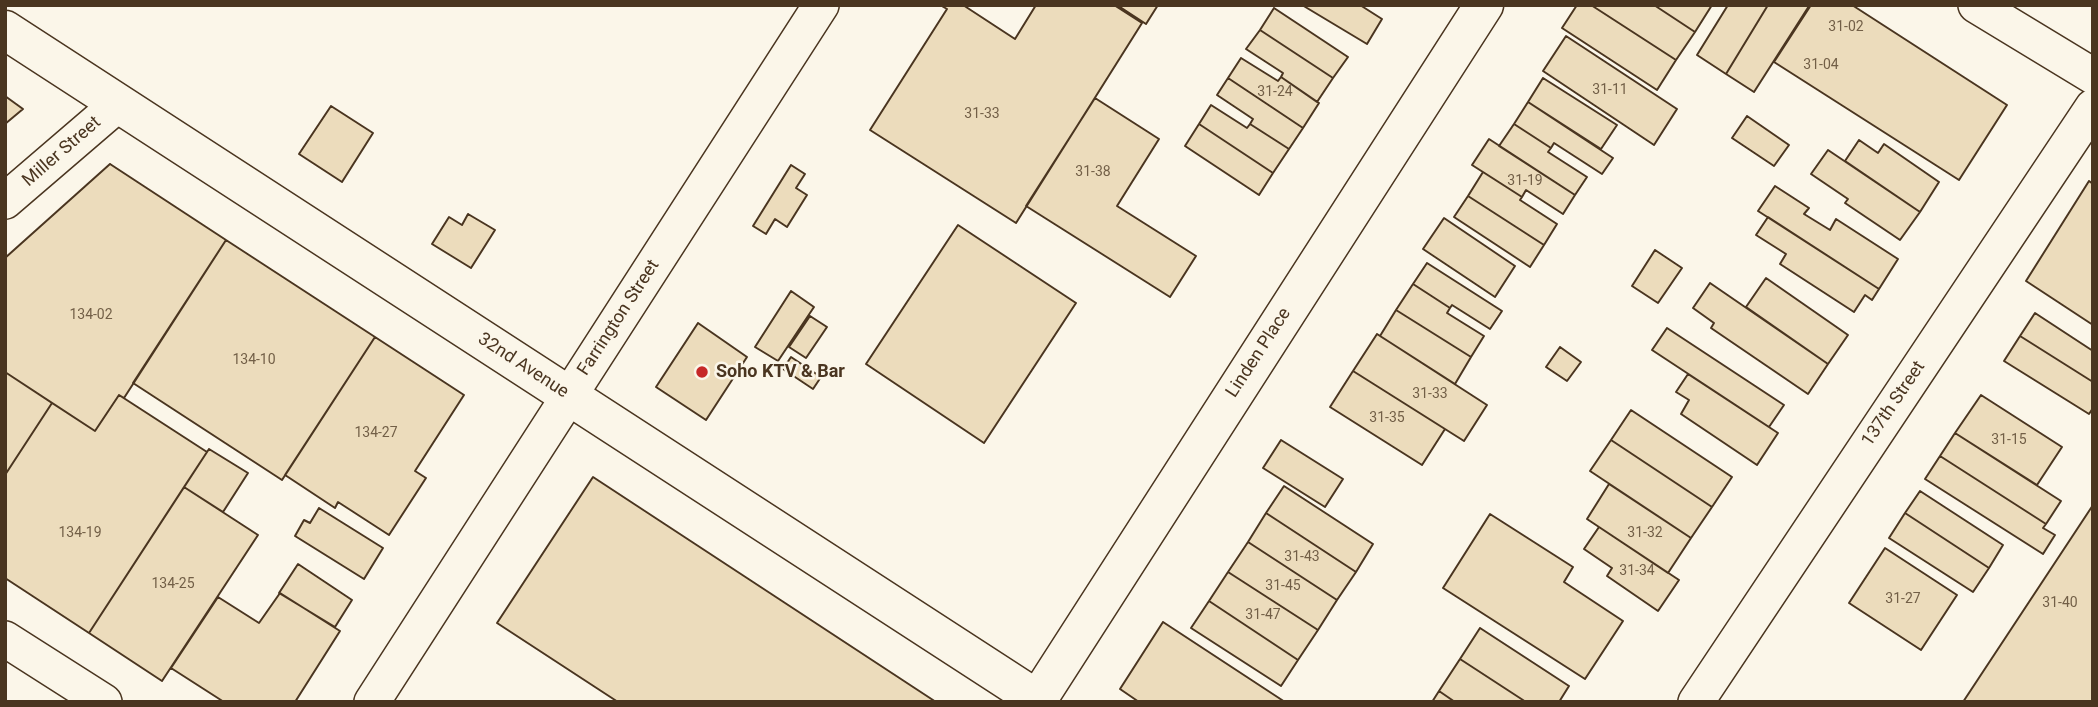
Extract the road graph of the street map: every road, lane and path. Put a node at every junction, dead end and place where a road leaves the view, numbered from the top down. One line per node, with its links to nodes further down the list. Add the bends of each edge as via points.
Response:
1 (821, 5): 9 (street, Farrington Street)
2 (1483, 5): 11 (street, Linden Place)
3 (1976, 5): 5 (street)
4 (5, 30): 6 (street, 32nd Avenue)
5 (2093, 76)
6 (118, 104): 8 (street, Miller Street); 9 (street, 32nd Avenue)
7 (2093, 107): 14 (street, 137th Street)
8 (5, 201)
9 (569, 396): 11 (street, 32nd Avenue); 13 (street, Farrington Street)
10 (5, 639): 12 (street)
11 (1038, 701)
12 (104, 702)
13 (372, 702)
14 (1696, 702)

